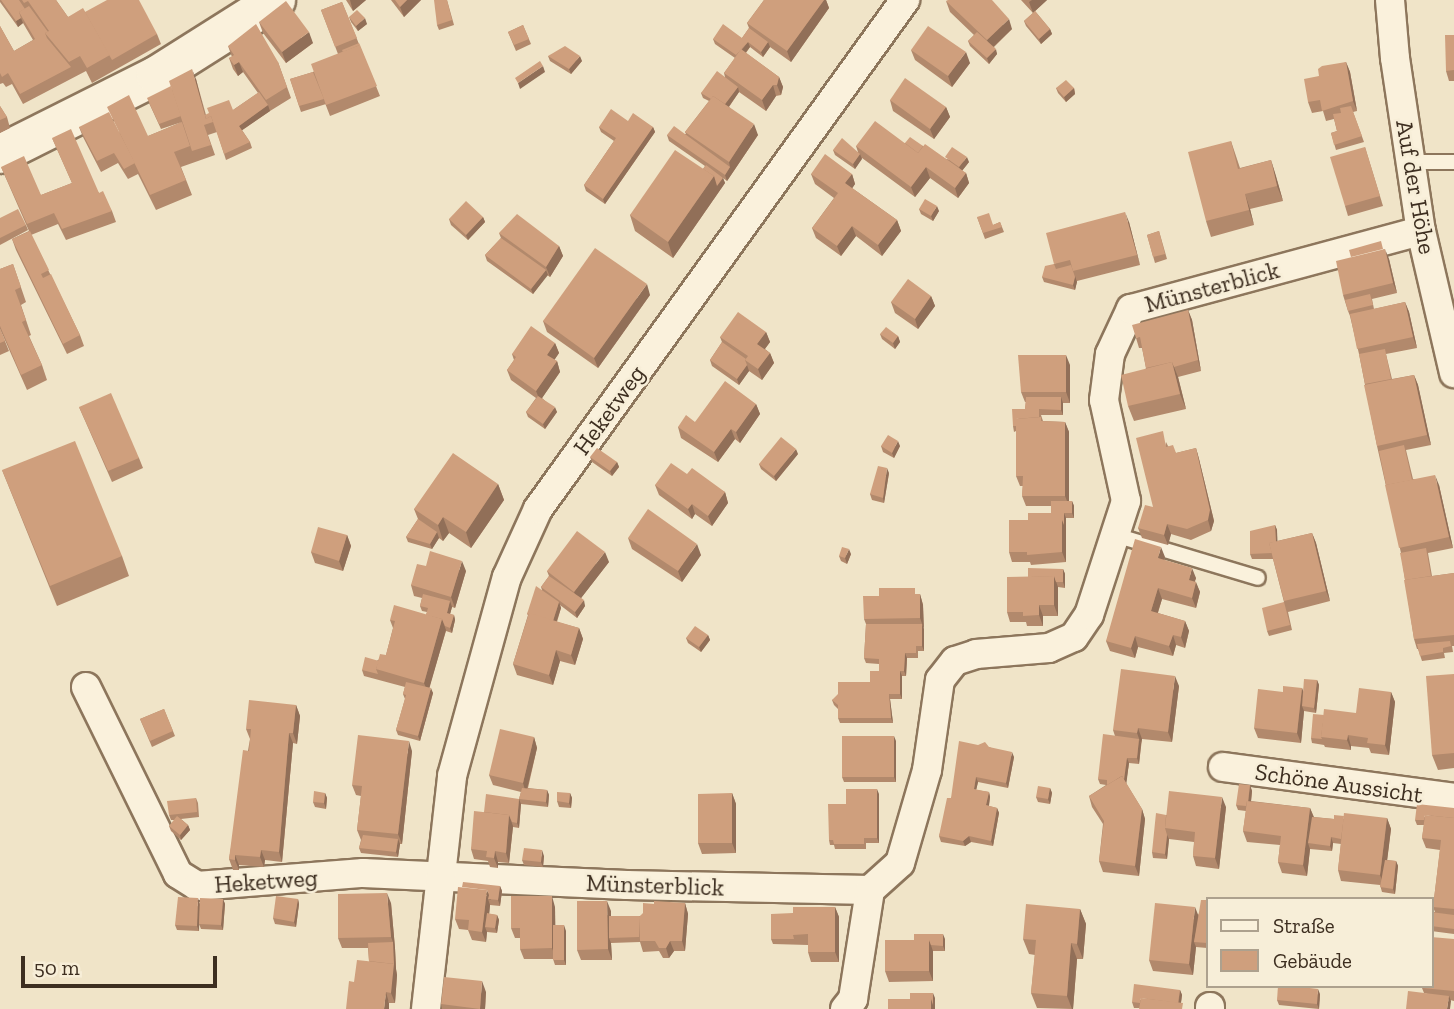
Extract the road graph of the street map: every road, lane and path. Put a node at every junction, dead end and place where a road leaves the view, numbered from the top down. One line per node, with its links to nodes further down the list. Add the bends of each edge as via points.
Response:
1 (276, 0): 4 (street, via 156,76)
2 (905, 0): 15 (street, Heketweg, via 538,509 507,577 452,776)
3 (1390, 0): 5 (street, Auf der Höhe)
4 (0, 154)
5 (1411, 162): 6 (lane); 7 (street, Auf der Höhe)
6 (1454, 162)
7 (1421, 231): 8 (street, Auf der Höhe); 10 (street, Münsterblick, via 1131,309 1110,354 1104,400 1126,501)
8 (1448, 317): 9 (street, Auf der Höhe)
9 (1454, 373)
10 (1115, 535): 11 (lane); 16 (street, Münsterblick, via 1089,615 1074,637 1049,648 955,661 940,680 927,770 900,863)
11 (1258, 578)
12 (86, 687): 15 (street, Heketweg, via 178,874 197,886 363,873)
13 (1223, 766): 14 (street, Schöne Aussicht)
14 (1454, 799)
15 (440, 877): 16 (street, Münsterblick); 17 (street, Heketweg)
16 (870, 890): 18 (street, via 853,999)
17 (426, 1009)
18 (845, 1009)

